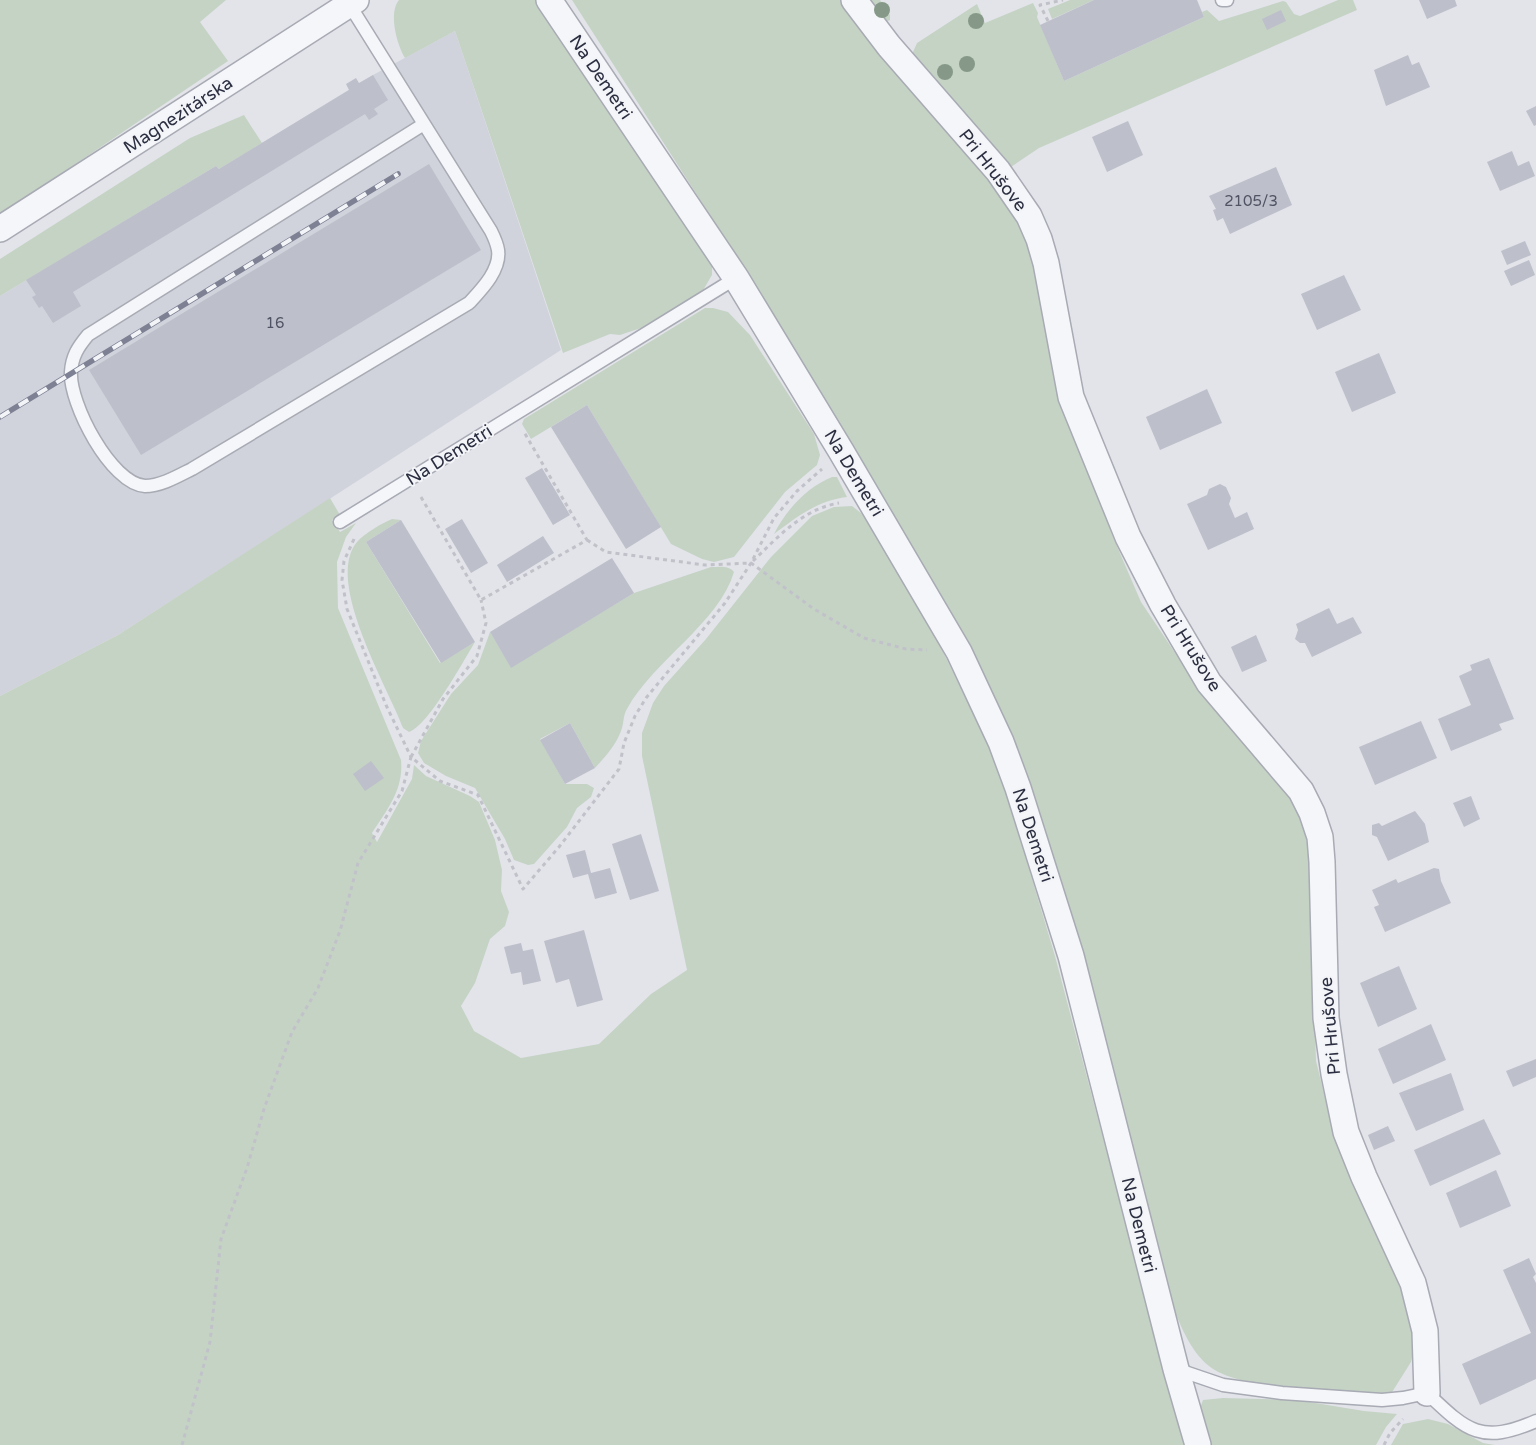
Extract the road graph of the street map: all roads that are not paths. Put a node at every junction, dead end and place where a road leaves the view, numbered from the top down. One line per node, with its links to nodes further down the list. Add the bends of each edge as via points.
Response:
1 (549, 0): 8 (street, Na Demetri)
2 (854, 0): 11 (street, Pri Hrušove, via 889,46 998,171 1029,216 1046,263 1071,397 1128,537 1163,605 1210,683 1301,791 1312,813 1320,837 1326,1018 1334,1074 1346,1132 1413,1283 1425,1331)
3 (1222, 0): 4 (lane)
4 (1226, 0)
5 (352, 2): 6 (lane); 7 (street, Magnezitárska)
6 (424, 124): 6 (lane, via 491,231 499,252 483,287 469,303 192,469 145,486 130,482 102,451 74,397 71,374 74,353 88,335)
7 (0, 229)
8 (736, 278): 9 (lane, Na Demetri); 10 (street, Na Demetri, via 959,652 1001,742 1071,956)
9 (340, 522)
10 (1176, 1368): 11 (lane, via 1223,1385 1282,1393 1382,1400); 13 (street, Na Demetri)
11 (1427, 1393): 12 (lane, via 1458,1422 1482,1433 1500,1434)
12 (1536, 1420)
13 (1198, 1445)

